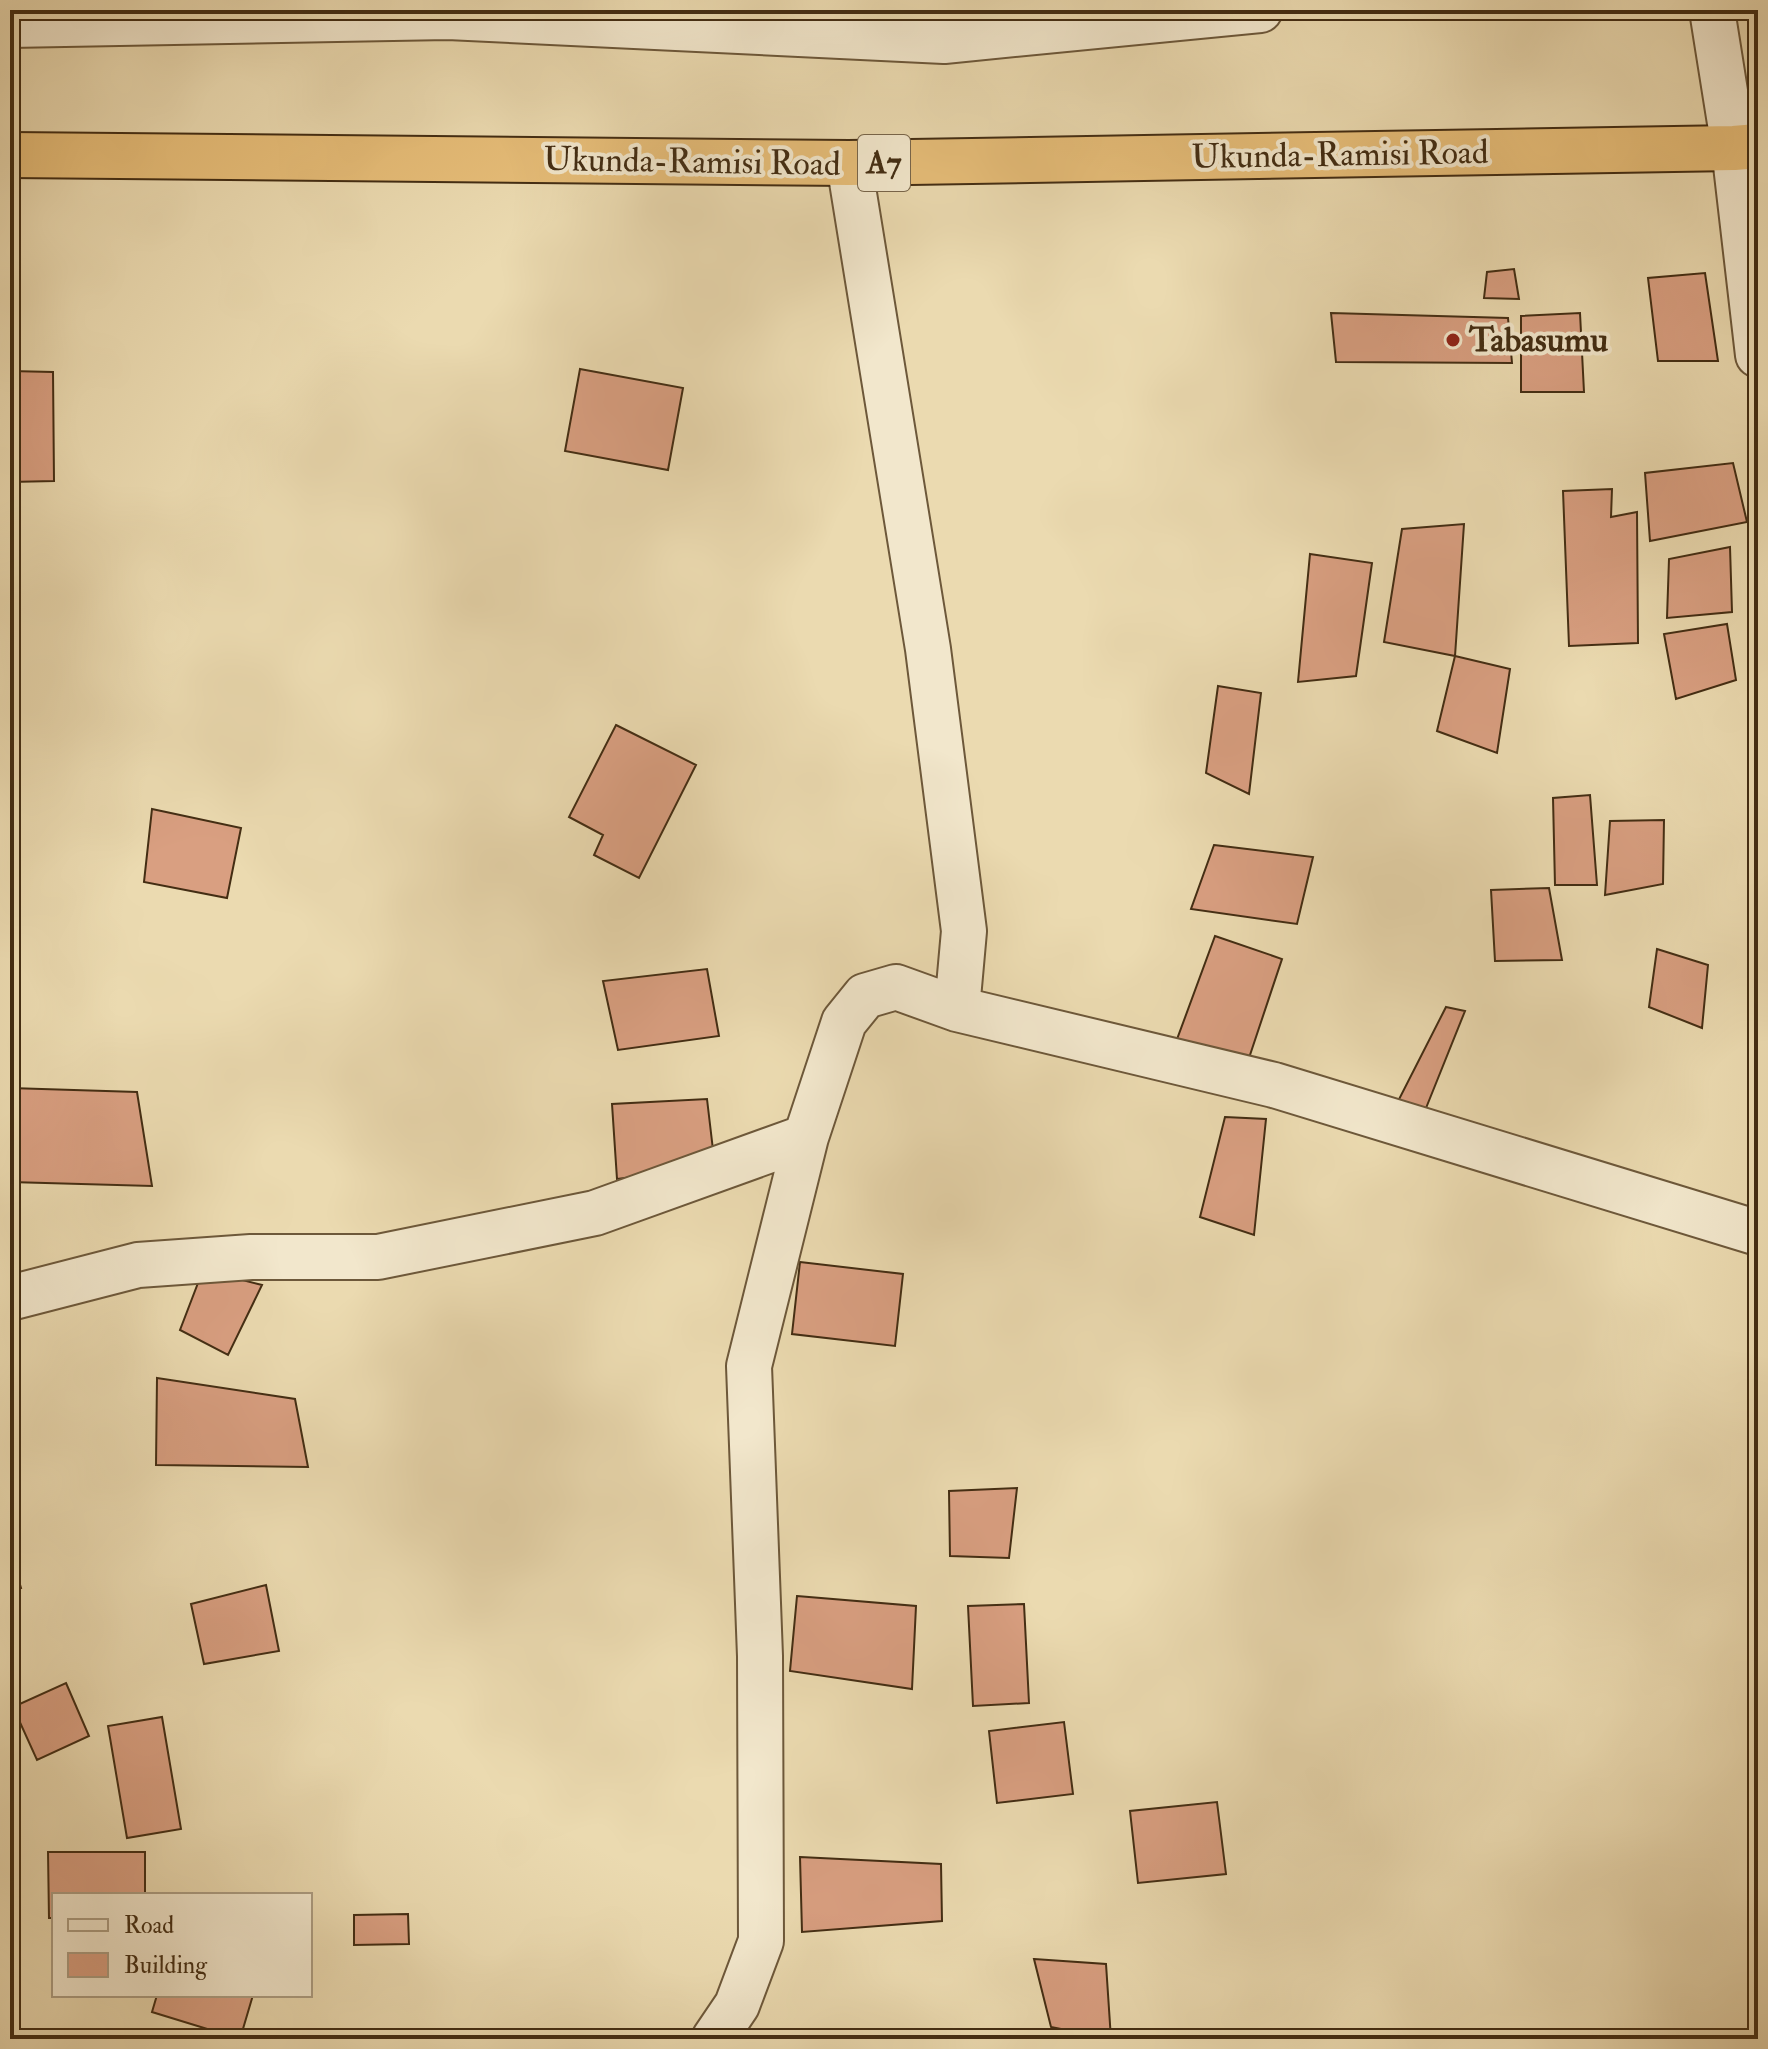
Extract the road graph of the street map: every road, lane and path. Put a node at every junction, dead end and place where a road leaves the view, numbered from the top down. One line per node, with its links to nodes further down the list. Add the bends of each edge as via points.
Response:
1 (1260, 10): 3 (street, via 944,41 448,17)
2 (1712, 10): 5 (street)
3 (188, 16): 4 (street)
4 (10, 25)
5 (1746, 147): 7 (highway, Ukunda-Ramisi Road / A7); 8 (street)
6 (10, 155): 7 (highway, Ukunda-Ramisi Road / A7)
7 (849, 163): 9 (street, via 928,649 952,831 964,931)
8 (1758, 355)
9 (957, 1009): 10 (street, via 896,987 865,996 844,1022); 11 (street, via 1274,1085)
10 (806, 1137): 12 (street, via 595,1213 409,1251 378,1257 251,1257 138,1265); 13 (street, via 749,1366 760,1656 761,1941 737,2005)
11 (1758, 1233)
12 (10, 1298)
13 (714, 2039)

